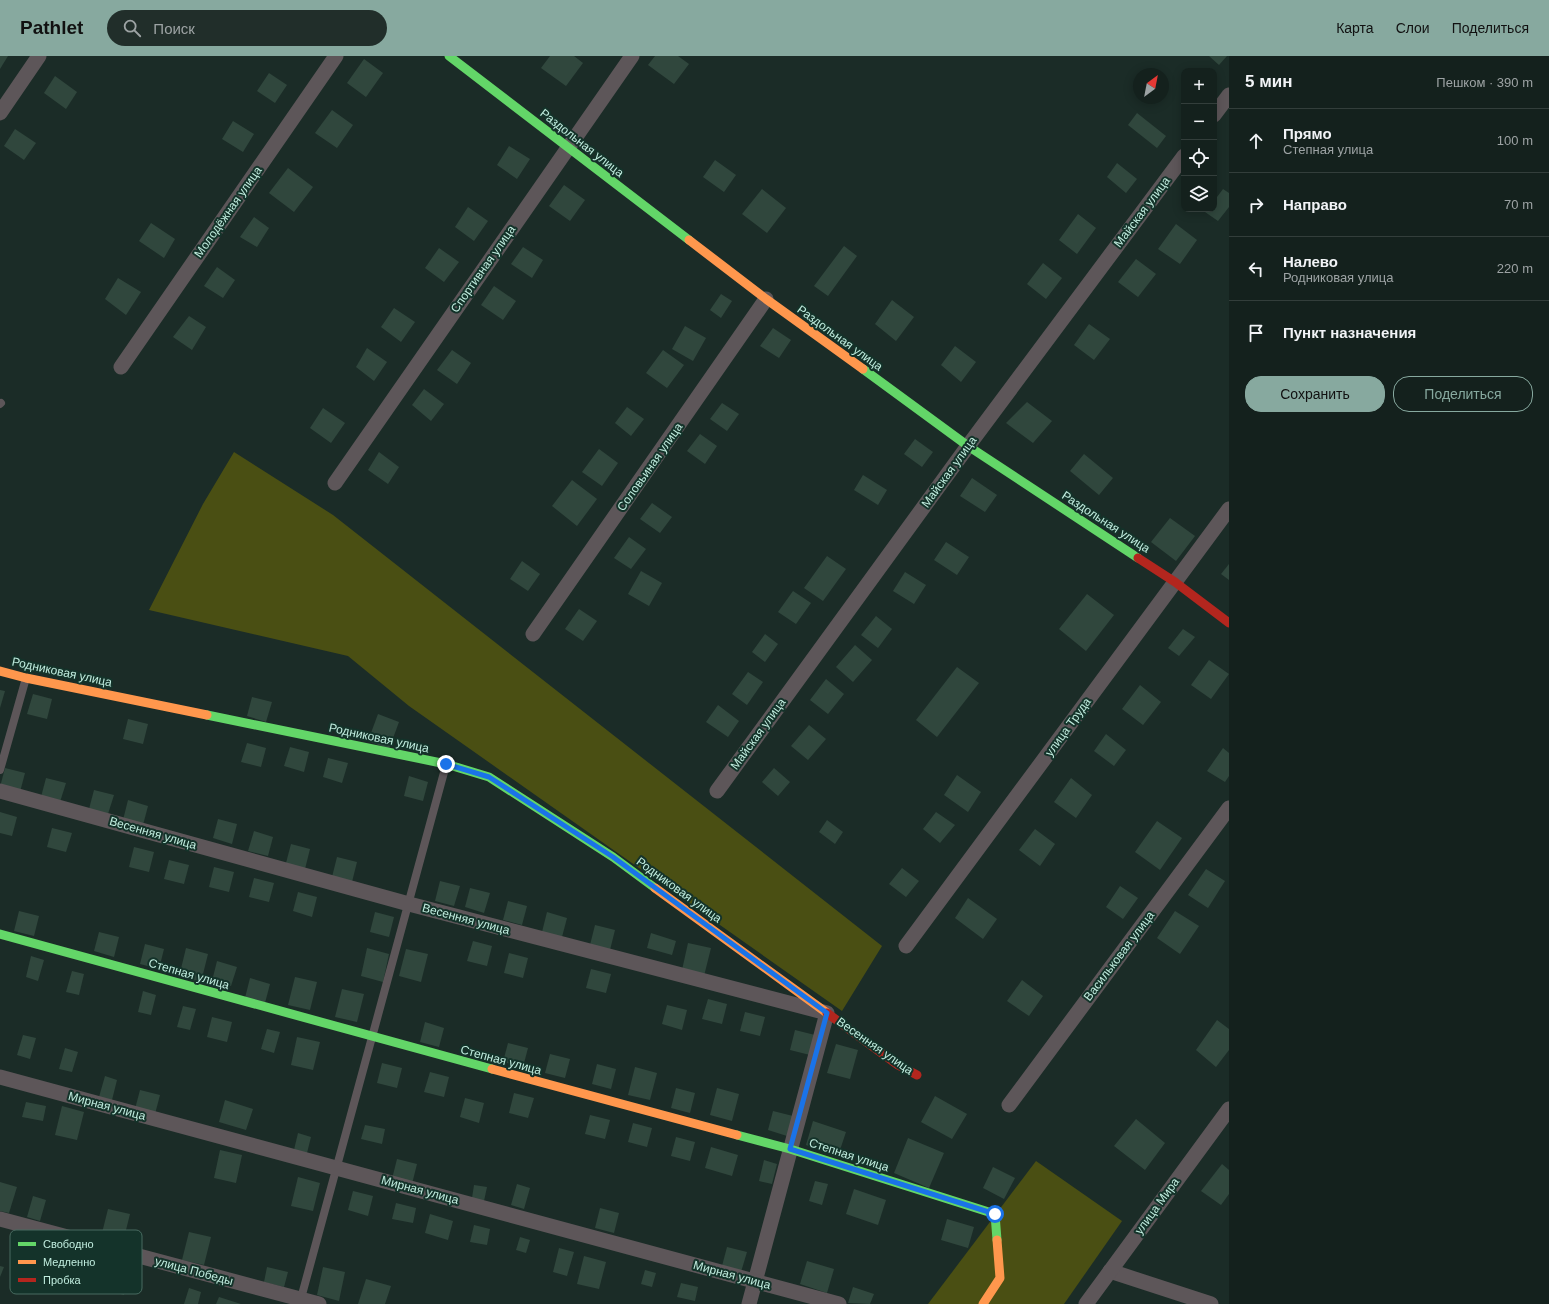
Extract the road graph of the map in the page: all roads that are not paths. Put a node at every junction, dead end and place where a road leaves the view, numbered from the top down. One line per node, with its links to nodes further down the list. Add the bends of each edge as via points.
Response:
1 (39, 56): 7 (street)
2 (336, 56): 11 (street, Молодёжная улица)
3 (449, 56): 8 (street, Раздольная улица)
4 (632, 56): 8 (street, Спортивная улица)
5 (1229, 95): 6 (street)
6 (1217, 111)
7 (0, 113)
8 (568, 147): 10 (street, Раздольная улица); 13 (street, Спортивная улица)
9 (1181, 160): 12 (street, Майская улица)
10 (766, 300): 12 (street, Раздольная улица); 17 (street, Соловьиная улица)
11 (121, 367)
12 (968, 446): 15 (street, Раздольная улица); 23 (street, Майская улица)
13 (335, 482)
14 (1229, 509): 15 (street, улица Труда)
15 (1175, 582): 16 (street, Раздольная улица); 27 (street, улица Труда)
16 (1229, 623)
17 (533, 634)
18 (0, 671): 19 (street, Родниковая улица)
19 (26, 678): 20 (street, Родниковая улица); 21 (lane)
20 (446, 764): 25 (lane); 28 (street, Родниковая улица, via 489,777 613,857)
21 (0, 770)
22 (0, 791): 25 (street, Весенняя улица)
23 (717, 791)
24 (1229, 808): 32 (street, Васильковая улица)
25 (408, 904): 28 (street, Весенняя улица); 29 (lane)
26 (0, 934): 29 (street, Степная улица)
27 (906, 946)
28 (827, 1013): 30 (street, Весенняя улица, via 898,1065); 34 (street)
29 (372, 1038): 34 (street, Степная улица); 35 (lane)
30 (918, 1075)
31 (0, 1077): 35 (street, Мирная улица)
32 (1009, 1105)
33 (1229, 1108): 39 (street, улица Мира)
34 (790, 1149): 40 (street); 45 (street, Степная улица, via 995,1214 1000,1278)
35 (337, 1168): 40 (street, Мирная улица); 41 (lane)
36 (0, 1219): 37 (street, улица Победы)
37 (40, 1230)
38 (142, 1258): 41 (street, улица Победы)
39 (1110, 1271): 46 (street, улица Мира); 47 (street)
40 (756, 1282): 43 (street); 44 (street, Мирная улица)
41 (300, 1301): 42 (street, улица Победы)
42 (319, 1304)
43 (749, 1304)
44 (839, 1304)
45 (983, 1304)
46 (1086, 1304)
47 (1211, 1304)

